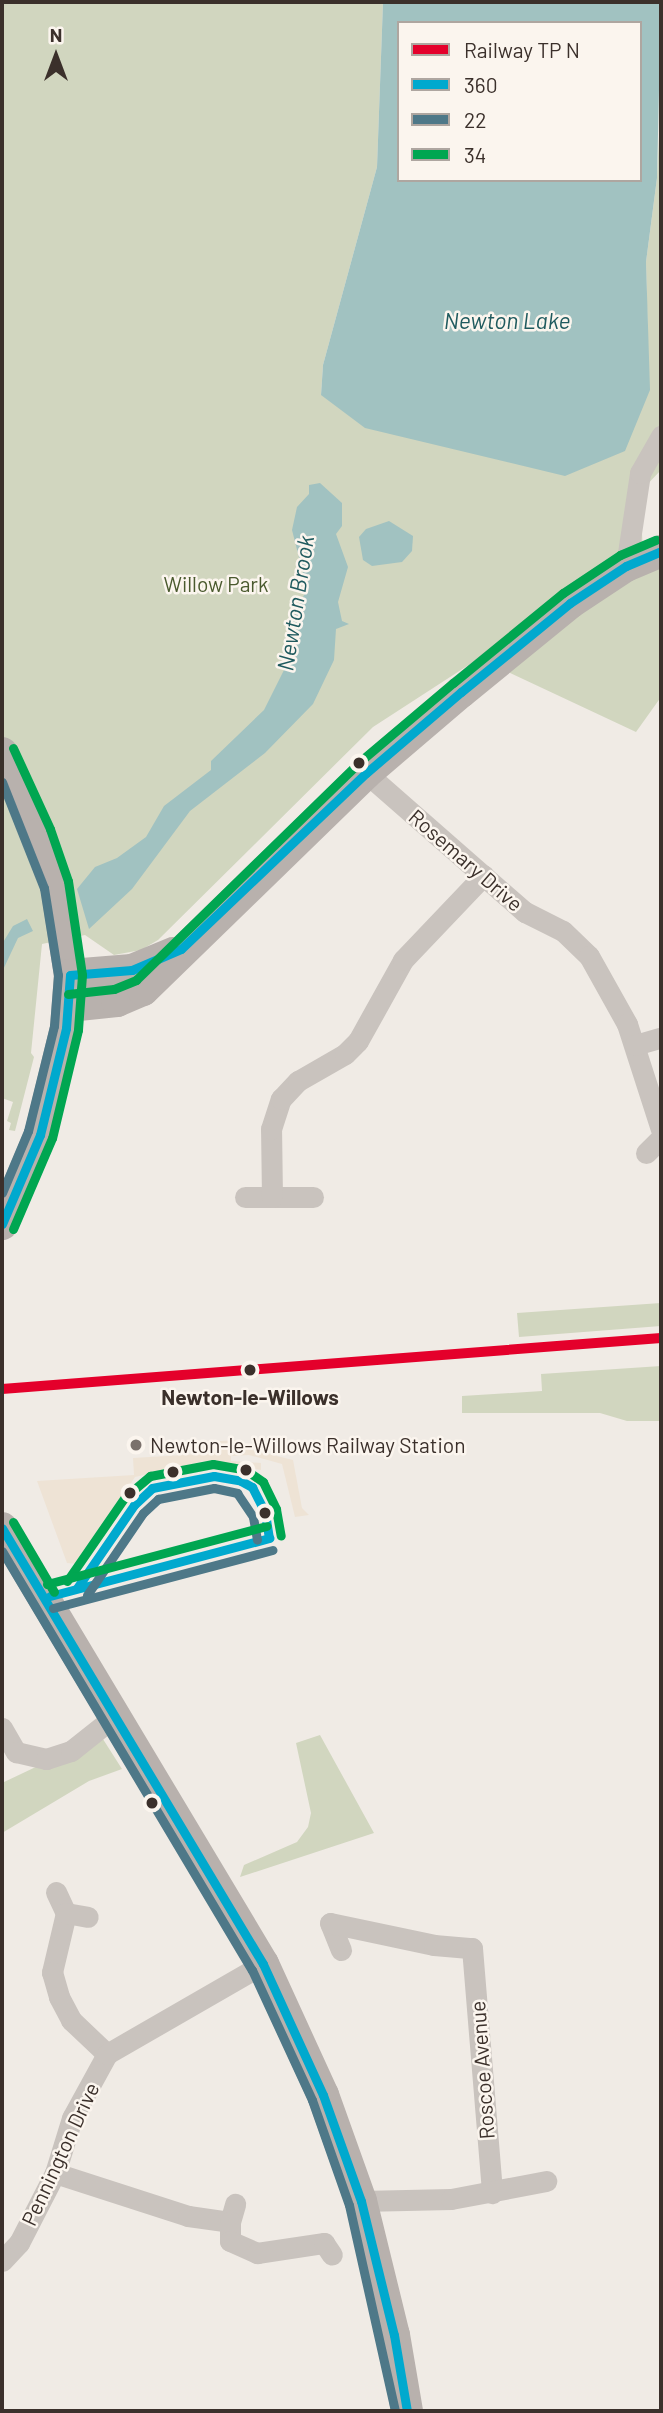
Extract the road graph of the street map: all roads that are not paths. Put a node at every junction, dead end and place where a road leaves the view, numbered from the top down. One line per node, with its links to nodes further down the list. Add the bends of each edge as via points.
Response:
1 (661, 436): 3 (street, via 640,473)
2 (661, 551): 3 (main road)
3 (626, 566): 5 (main road, via 570,603)
4 (2, 753): 8 (main road, via 39,834 55,885)
5 (366, 773): 6 (street, Rosemary Drive); 7 (main road)
6 (484, 875): 11 (street, Rosemary Drive, via 525,912 563,931 589,956 603,973); 16 (street, via 403,960 358,1041 345,1054 298,1081 281,1099 271,1129)
7 (181, 949): 8 (main road, via 132,970); 9 (main road, via 144,990 117,1001)
8 (70, 975): 9 (main road)
9 (69, 1006): 18 (main road, via 40,1135)
10 (660, 1038): 11 (street)
11 (635, 1045): 12 (street, Rosemary Drive)
12 (661, 1129)
13 (661, 1138): 14 (street)
14 (646, 1153)
15 (245, 1197): 16 (street)
16 (272, 1197): 17 (street)
17 (313, 1197)
18 (2, 1224)
19 (2, 1528): 20 (main road)
20 (115, 1716): 21 (street, via 71,1751 46,1759 16,1752); 26 (main road)
21 (2, 1728)
22 (56, 1892): 23 (street)
23 (66, 1913): 24 (street); 27 (street, via 52,1972 59,1997 71,2020)
24 (88, 1917)
25 (341, 1950): 30 (street, Roscoe Avenue, via 327,1916 434,1945 471,1937)
26 (263, 1964): 27 (street); 31 (main road, via 323,2095)
27 (107, 2054): 28 (street, Pennington Drive, via 72,2118)
28 (55, 2173): 32 (street, via 188,2216 232,2213 230,2241 257,2253 324,2243); 33 (street, Pennington Drive, via 19,2243)
29 (546, 2181): 30 (street)
30 (492, 2193): 31 (street)
31 (361, 2201): 34 (main road, via 394,2335)
32 (332, 2255)
33 (2, 2262)
34 (407, 2411)

